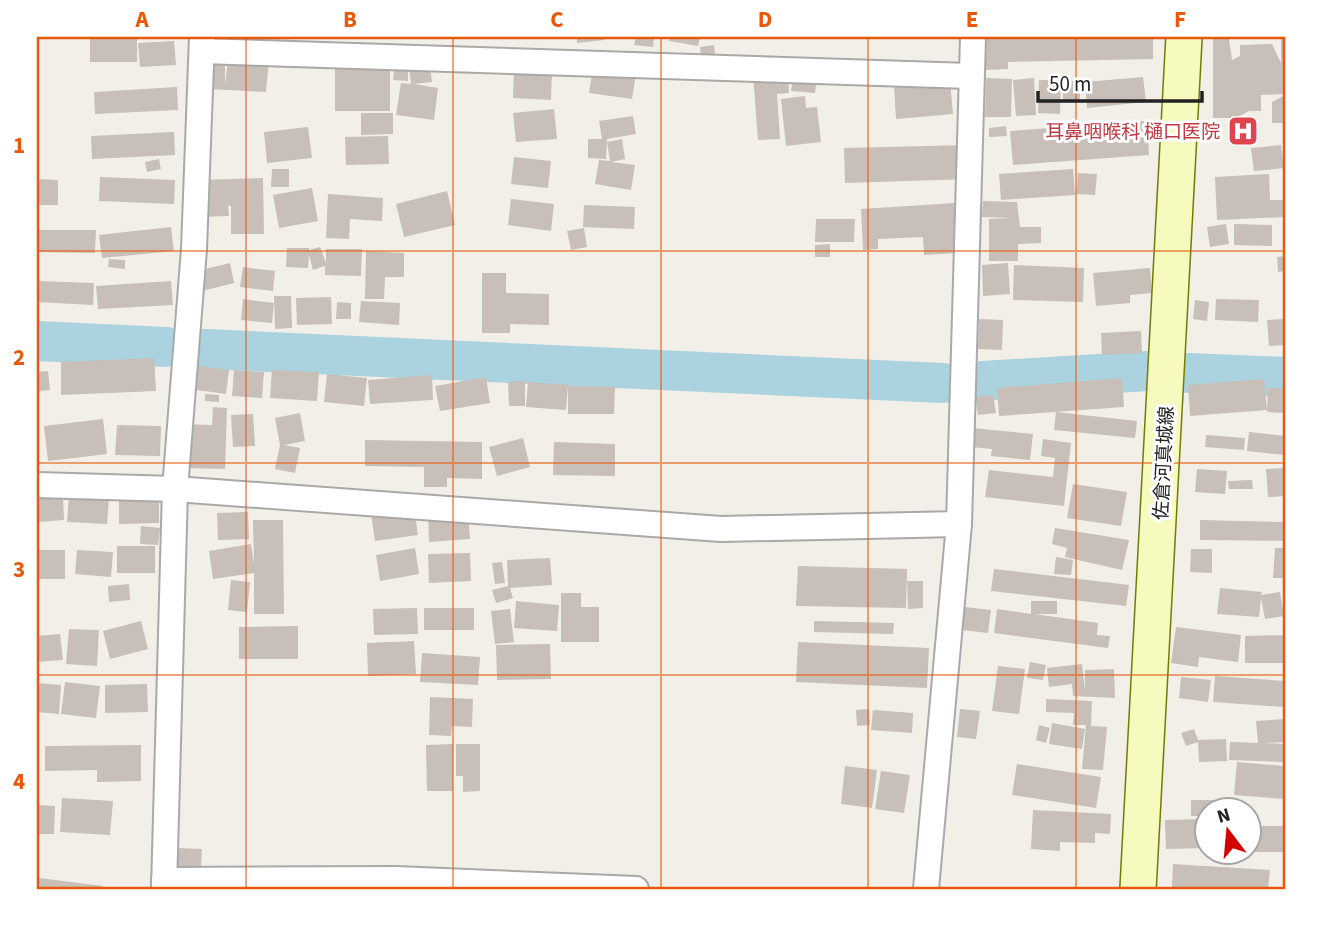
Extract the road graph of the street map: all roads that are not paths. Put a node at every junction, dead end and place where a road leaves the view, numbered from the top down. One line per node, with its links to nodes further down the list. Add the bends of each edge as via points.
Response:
1 (973, 37): 4 (street)
2 (1184, 37): 11 (main road, 佐倉河真城線)
3 (202, 44): 4 (street); 6 (street, via 194,249)
4 (970, 76): 7 (street)
5 (37, 485): 6 (street)
6 (175, 489): 7 (street, via 721,529); 8 (street)
7 (959, 524): 10 (street)
8 (164, 885): 9 (street, via 396,880)
9 (636, 889)
10 (926, 889)
11 (1138, 889)

